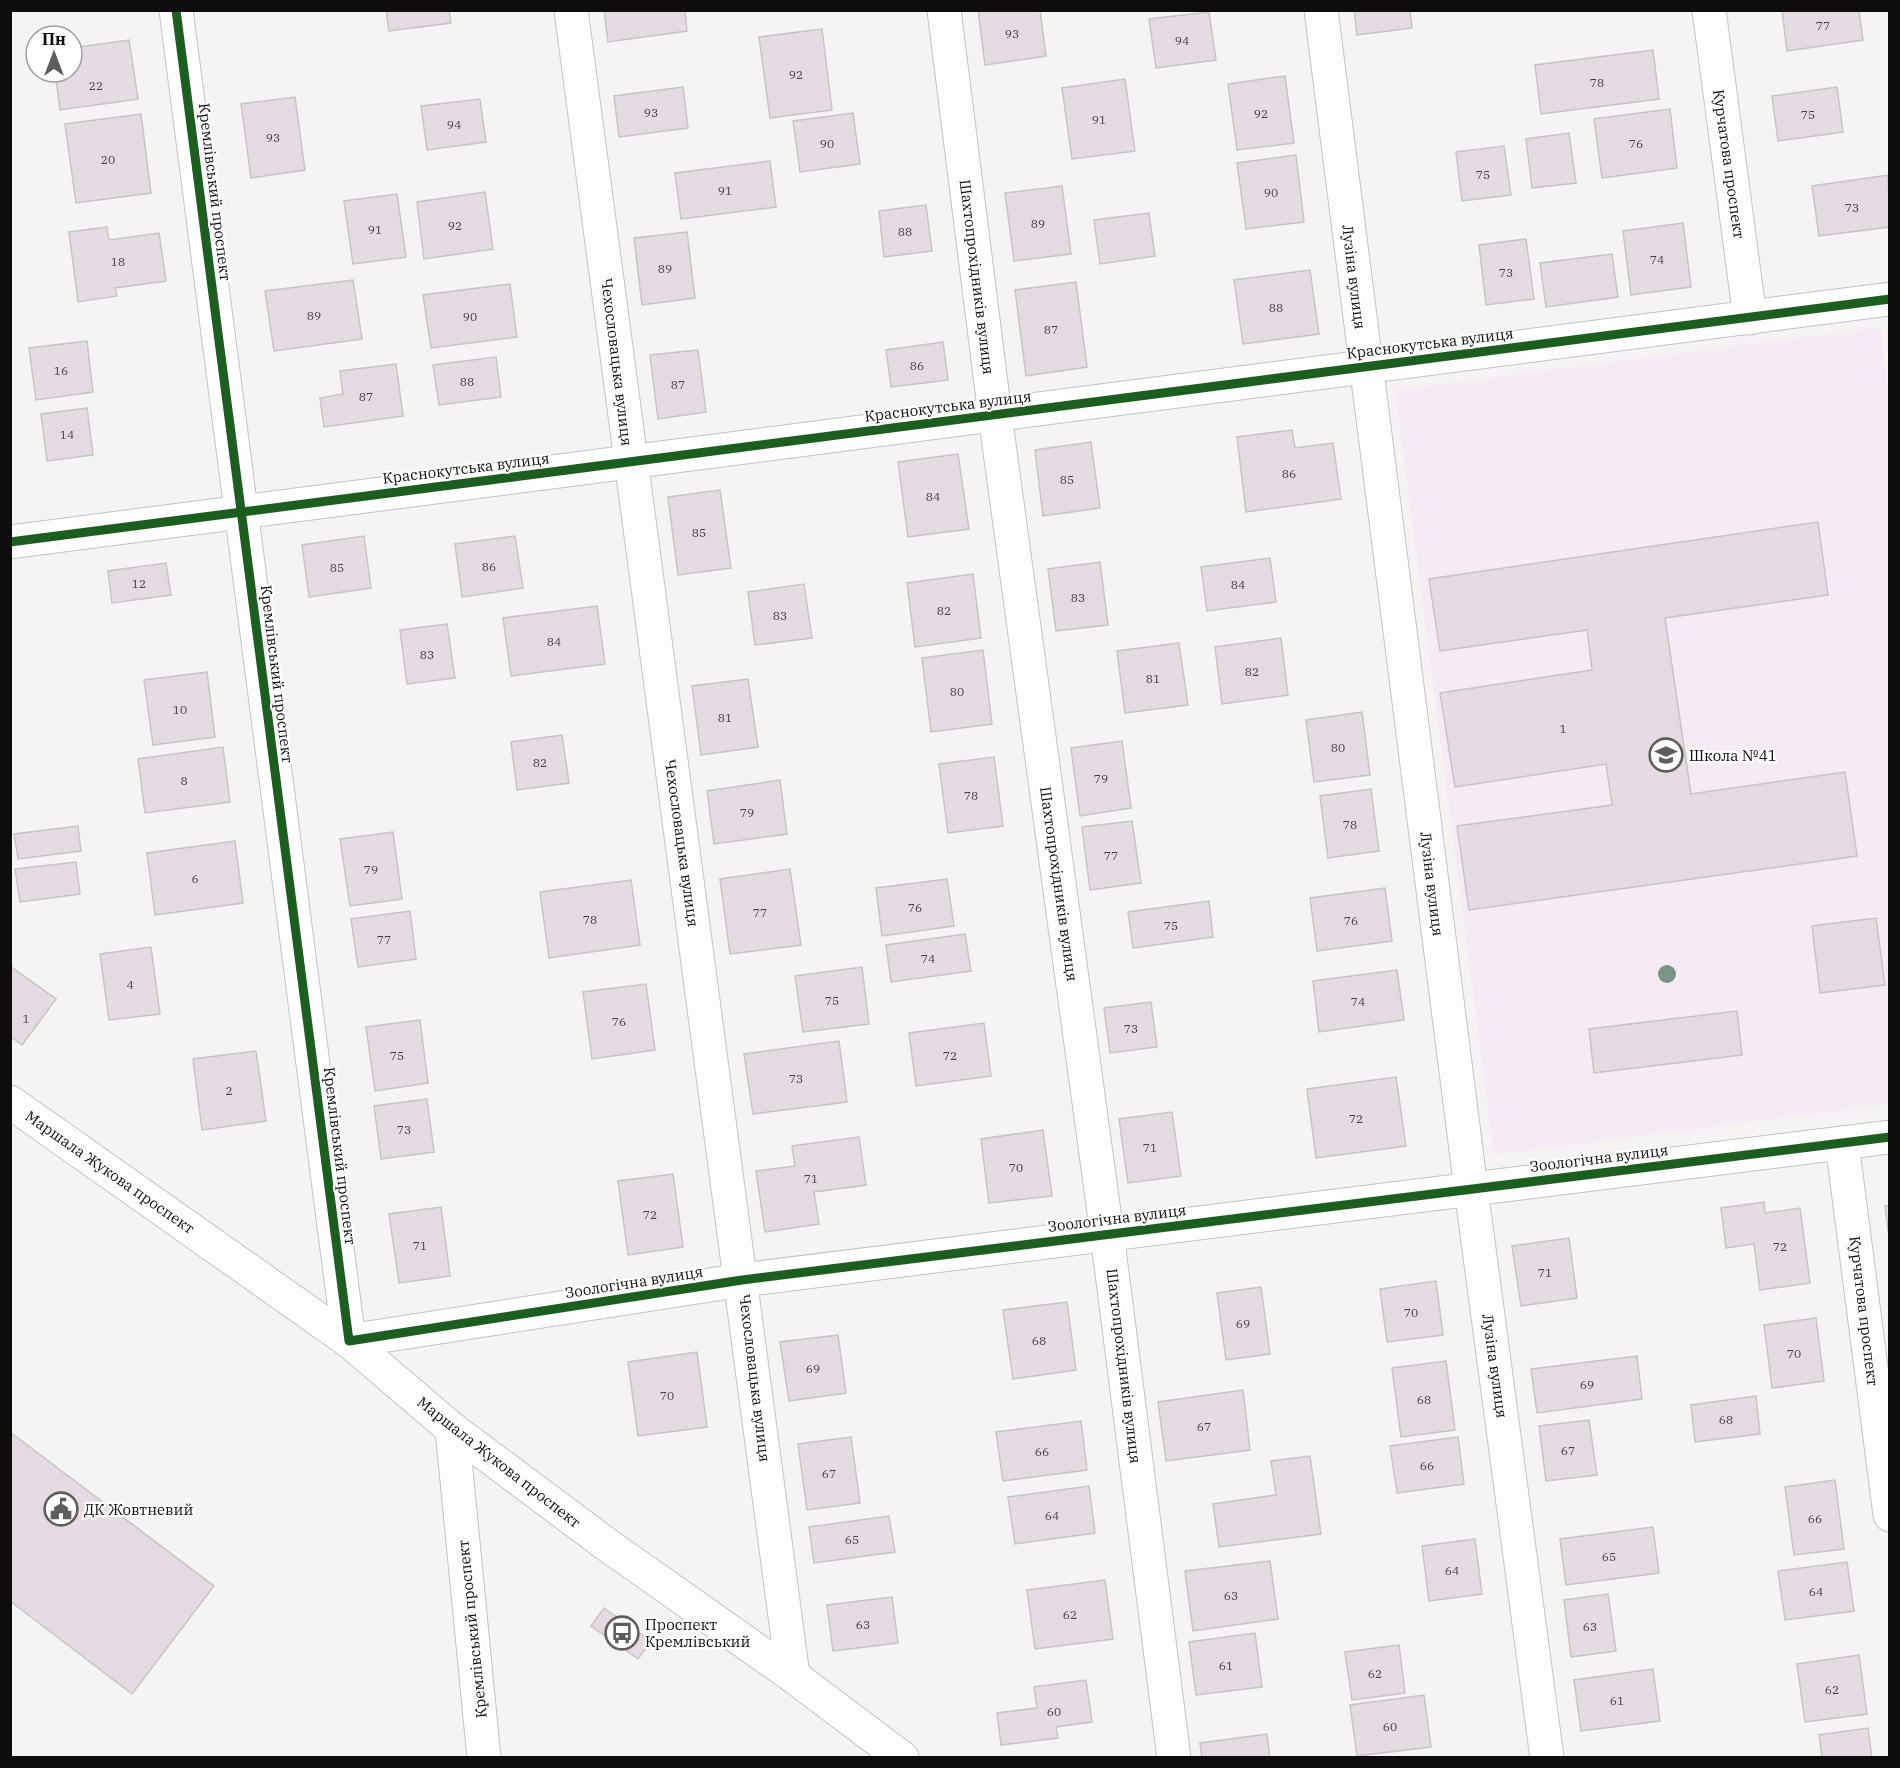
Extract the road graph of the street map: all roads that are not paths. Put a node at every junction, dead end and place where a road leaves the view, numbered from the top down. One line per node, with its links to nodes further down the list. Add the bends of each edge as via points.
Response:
1 (176, 10): 11 (street, Кремлівський проспект)
2 (571, 10): 10 (street, Чехословацька вулиця)
3 (944, 10): 9 (street, Шахтопрохідників вулиця)
4 (1321, 10): 8 (street, Лузіна вулиця)
5 (1709, 10): 7 (street, Курчатова проспект)
6 (1890, 299): 7 (street, Краснокутська вулиця)
7 (1750, 318): 8 (street, Краснокутська вулиця)
8 (1365, 367): 9 (street, Краснокутська вулиця); 16 (street, Лузіна вулиця)
9 (994, 415): 10 (street, Краснокутська вулиця); 17 (street, Шахтопрохідників вулиця)
10 (630, 462): 11 (street, Краснокутська вулиця); 18 (street, Чехословацька вулиця)
11 (241, 513): 12 (street, Краснокутська вулиця); 19 (street, Кремлівський проспект)
12 (10, 542)
13 (10, 1102): 19 (street, Маршала Жукова проспект)
14 (1890, 1137): 15 (street, Зоологічна вулиця)
15 (1842, 1143): 16 (street, Зоологічна вулиця); 21 (street, Курчатова проспект)
16 (1471, 1189): 17 (street, Зоологічна вулиця); 26 (street, Лузіна вулиця)
17 (1107, 1234): 18 (street, Зоологічна вулиця); 25 (street, Шахтопрохідників вулиця)
18 (742, 1280): 19 (street, Зоологічна вулиця); 22 (street, Чехословацька вулиця)
19 (349, 1341): 20 (street, Маршала Жукова проспект)
20 (452, 1429): 22 (street, Маршала Жукова проспект); 23 (street, Кремлівський проспект)
21 (1890, 1515)
22 (793, 1676): 24 (street, Маршала Жукова проспект)
23 (484, 1758)
24 (902, 1758)
25 (1174, 1758)
26 (1547, 1758)

